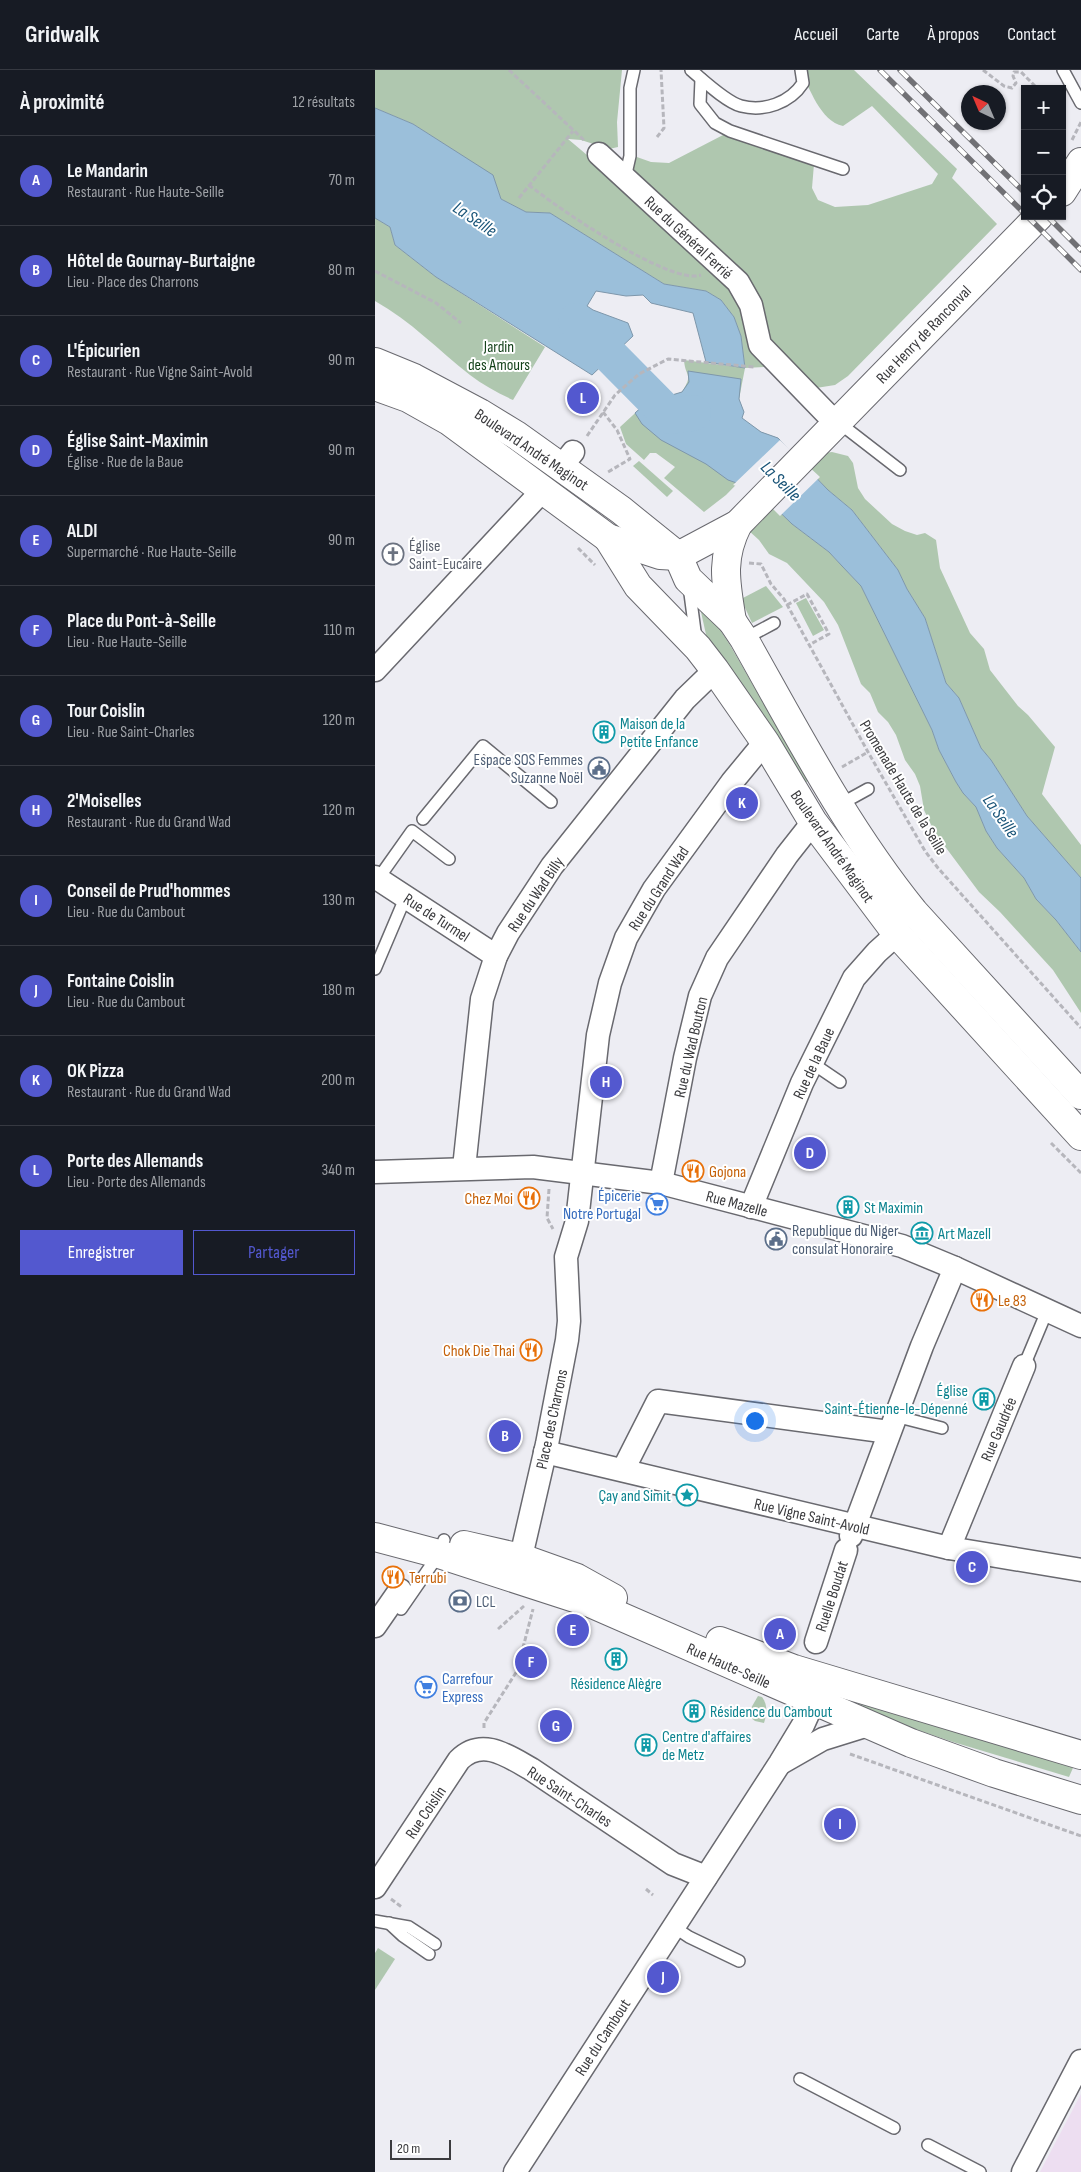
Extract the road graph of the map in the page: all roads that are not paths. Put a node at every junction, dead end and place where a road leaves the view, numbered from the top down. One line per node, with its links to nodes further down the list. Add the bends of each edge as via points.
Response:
1 (634, 70): 10 (lane, via 630,88 630,156)
2 (691, 70): 5 (lane)
3 (801, 70): 5 (lane, via 803,83 796,93 779,103 760,108 740,106)
4 (1063, 70): 6 (lane)
5 (701, 79): 9 (lane, via 700,104 715,123)
6 (1081, 103)
7 (599, 154): 10 (street, Rue du Général Ferrié)
8 (1081, 162): 12 (main road)
9 (843, 169)
10 (625, 178): 17 (street, Rue du Général Ferrié, via 738,282 751,306 760,345)
11 (1081, 179): 13 (main road)
12 (1066, 186)
13 (1066, 189)
14 (1035, 220): 17 (main road, Rue Henry de Ranconval)
15 (375, 362): 22 (main road, Boulevard André Maginot, via 414,378 567,459 592,489)
16 (375, 386): 19 (main road, Boulevard André Maginot, via 408,398 449,421)
17 (838, 422): 18 (lane); 20 (main road, Rue Henry de Ranconval)
18 (900, 470)
19 (543, 490): 21 (main road, Boulevard André Maginot); 26 (street)
20 (738, 524): 22 (main road); 24 (main road, via 731,538 725,567)
21 (608, 538): 22 (main road, Boulevard André Maginot, via 660,555); 25 (main road, Boulevard André Maginot, via 638,586)
22 (683, 567): 24 (main road, Boulevard André Maginot); 25 (lane)
23 (774, 623): 24 (lane)
24 (738, 630): 31 (main road, Boulevard André Maginot)
25 (698, 648): 27 (main road, Boulevard André Maginot)
26 (375, 670)
27 (715, 670): 28 (main road, Boulevard André Maginot); 39 (street, Rue du Wad Billy, via 685,699 577,824)
28 (765, 742): 33 (main road, Boulevard André Maginot); 47 (street, Rue du Grand Wad, via 665,871 626,938 610,983 598,1035)
29 (868, 790): 31 (lane)
30 (551, 802): 32 (lane, via 483,746)
31 (839, 805): 33 (main road); 43 (main road, Boulevard André Maginot, via 914,912)
32 (423, 819)
33 (813, 822): 37 (main road, Boulevard André Maginot); 48 (street, Rue du Wad Bouton, via 717,958 700,996)
34 (449, 859): 35 (lane, Rue de Turmel, via 412,831)
35 (376, 878): 36 (street, Rue de Turmel)
36 (406, 896): 38 (lane); 39 (street, Rue de Turmel)
37 (897, 934): 41 (street, Rue de la Baue, via 854,978); 44 (main road, Boulevard André Maginot)
38 (378, 956): 40 (lane)
39 (496, 956): 45 (street, Rue du Wad Billy, via 482,998)
40 (375, 969)
41 (812, 1063): 42 (lane); 49 (street, Rue de la Baue)
42 (840, 1082)
43 (1081, 1095)
44 (1081, 1136)
45 (464, 1168): 46 (street, Rue Mazelle); 47 (street, Rue Mazelle, via 533,1167)
46 (375, 1172)
47 (581, 1174): 48 (street, Rue Mazelle); 56 (street, Place des Charrons, via 577,1221 566,1257 567,1340)
48 (661, 1183): 49 (street, Rue Mazelle)
49 (751, 1207): 50 (street, Rue Mazelle, via 902,1246)
50 (955, 1268): 51 (street, Rue Mazelle); 54 (street, Ruelle Boudat)
51 (1047, 1311): 52 (street, Rue Mazelle); 53 (lane, Rue Gaudrée)
52 (1081, 1326)
53 (1024, 1366): 62 (street, Rue Gaudrée)
54 (892, 1424): 55 (lane); 57 (street, via 658,1401); 59 (street, Ruelle Boudat)
55 (942, 1428)
56 (546, 1448): 57 (street, Rue Vigne Saint-Avold); 64 (street, Place des Charrons)
57 (623, 1470): 59 (street, Rue Vigne Saint-Avold)
58 (375, 1524): 61 (main road, Rue Haute-Seille)
59 (851, 1537): 62 (street, Rue Vigne Saint-Avold); 67 (street, Ruelle Boudat)
60 (375, 1538): 61 (main road, Rue Haute-Seille)
61 (441, 1547): 64 (main road, Rue Haute-Seille); 65 (lane)
62 (949, 1548): 63 (street, Rue Vigne Saint-Avold)
63 (1081, 1570)
64 (523, 1578): 68 (main road, Rue Haute-Seille)
65 (400, 1600): 66 (street)
66 (375, 1626)
67 (816, 1642)
68 (819, 1690): 69 (main road, Rue Haute-Seille); 71 (main road, Rue Haute-Seille); 72 (street, Rue du Cambout)
69 (868, 1725): 72 (street, Rue du Cambout, via 823,1740); 73 (main road, Rue Haute-Seille, via 994,1773)
70 (484, 1748): 74 (street, Rue Saint-Charles, via 507,1756 531,1770 686,1871); 75 (street, Rue Coislin, via 466,1753 459,1760)
71 (1081, 1755)
72 (780, 1763): 74 (street, Rue du Cambout)
73 (1081, 1800)
74 (706, 1877): 77 (street, Rue du Cambout)
75 (375, 1887)
76 (375, 1921): 78 (lane, via 409,1927)
77 (673, 1927): 79 (lane); 84 (street, Rue du Cambout)
78 (432, 1949)
79 (739, 1961)
80 (1081, 2061): 86 (street)
81 (800, 2079): 82 (lane)
82 (894, 2128)
83 (928, 2145): 85 (lane)
84 (515, 2172)
85 (979, 2172)
86 (1023, 2172)

